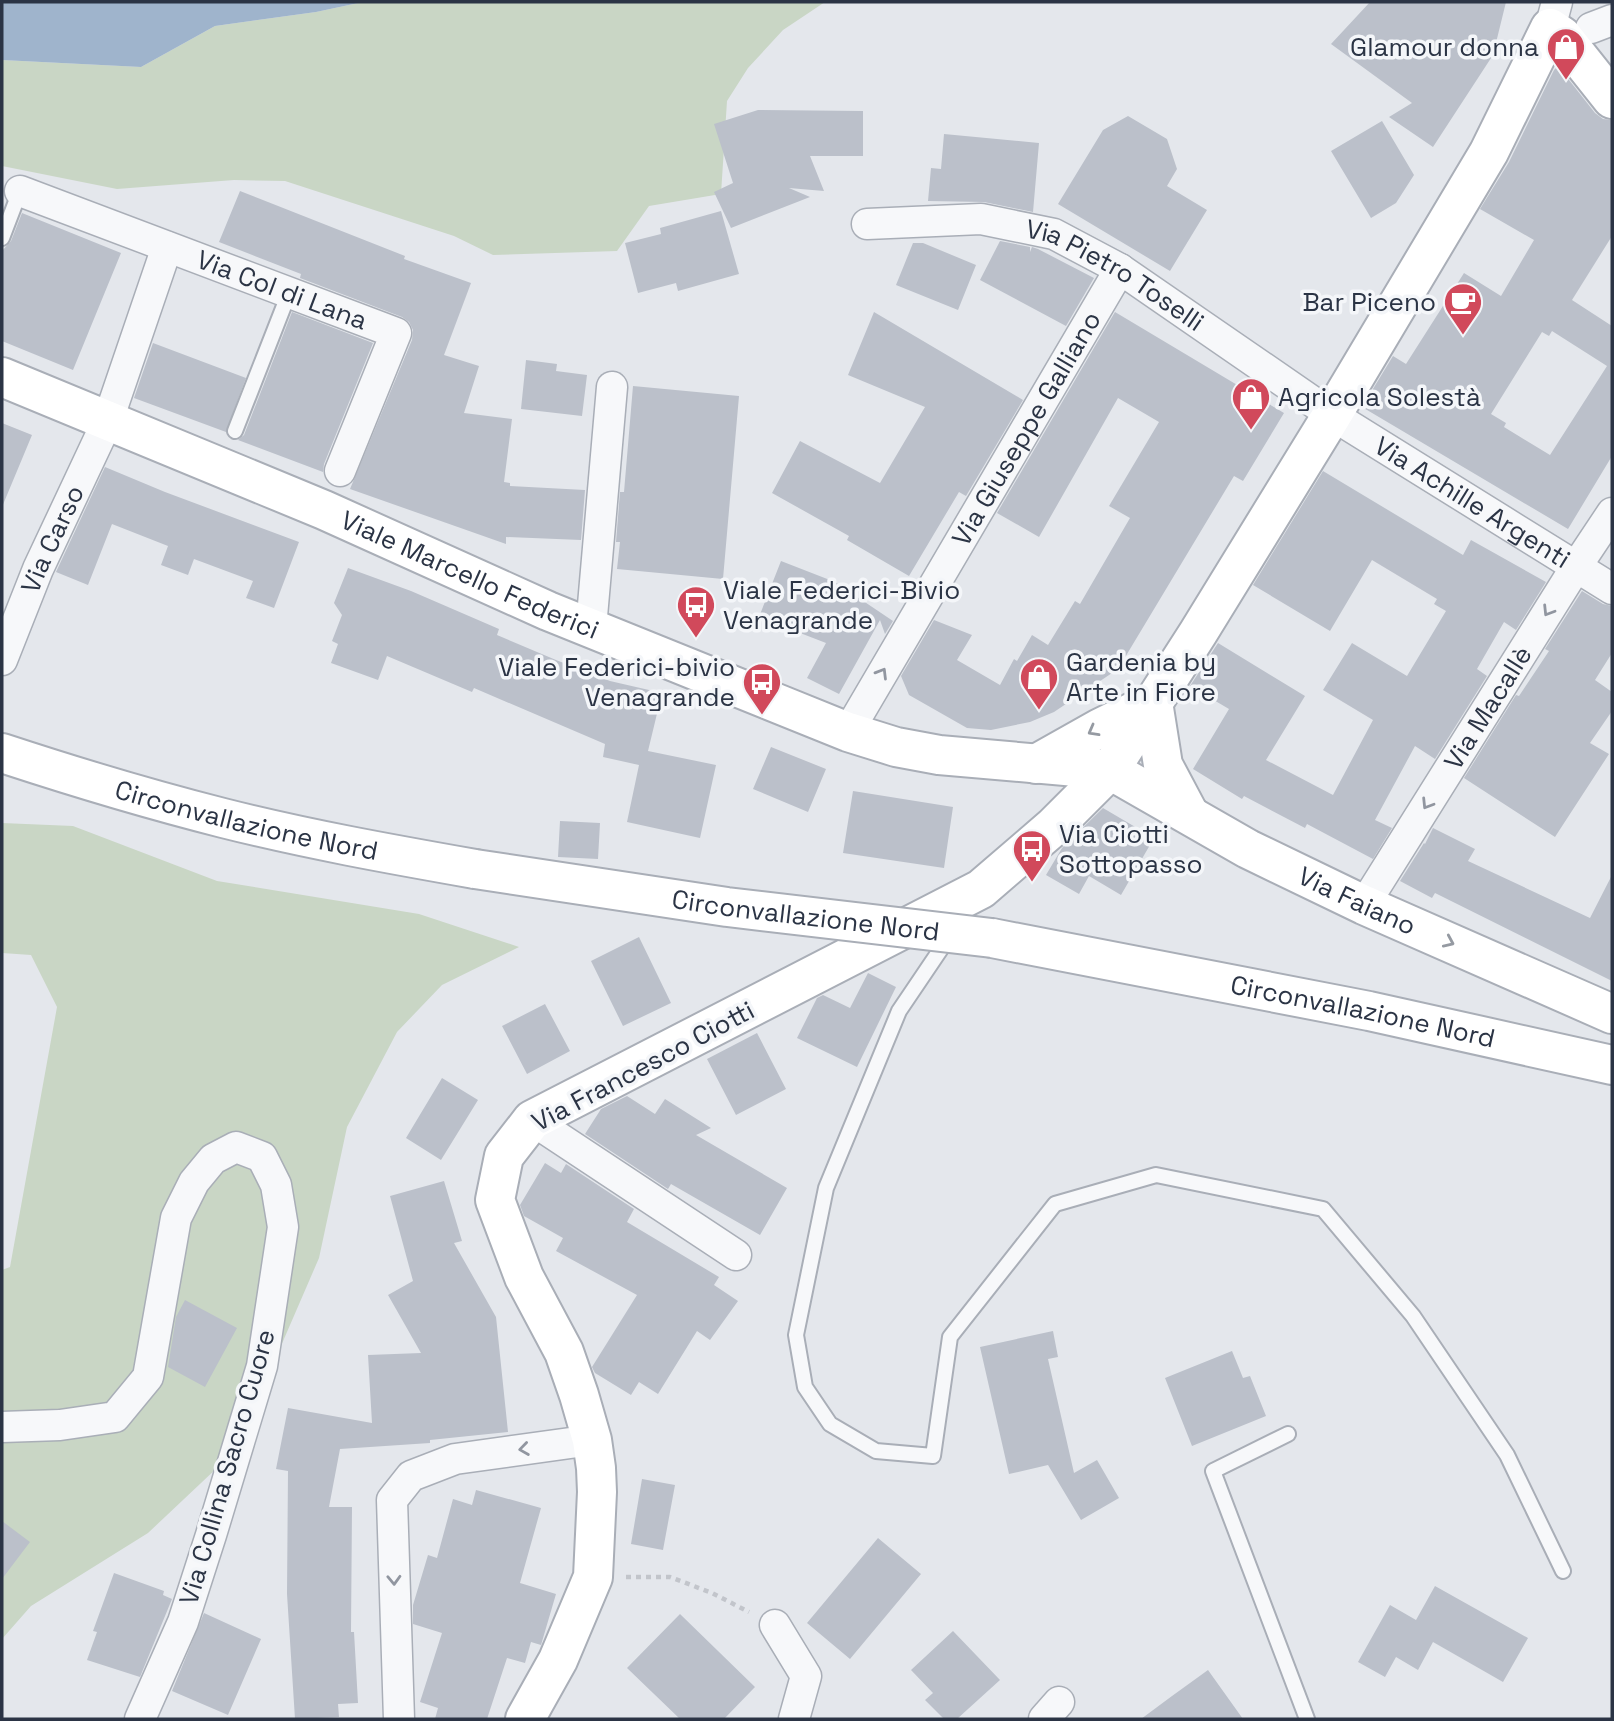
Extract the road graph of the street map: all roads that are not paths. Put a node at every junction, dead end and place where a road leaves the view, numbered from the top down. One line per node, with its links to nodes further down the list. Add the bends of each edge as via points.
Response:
1 (1553, 15): 2 (street, via 1562,36); 11 (street, Via Francesco Ciotti, via 1489,152)
2 (1612, 99)
3 (20, 191): 5 (lane); 6 (street, Via Col di Lana)
4 (867, 224): 7 (street, Via Pietro Toselli, via 981,219 1054,234)
5 (2, 238)
6 (167, 247): 8 (street, Via Col di Lana); 12 (street, Via Col di Lana)
7 (1120, 269): 11 (street, Via Pietro Toselli); 21 (street, Via Giuseppe Galliano, one-way to 7)
8 (289, 293): 13 (lane); 14 (street, Via Col di Lana, via 396,334)
9 (2, 377): 12 (street, Viale Marcello Federici)
10 (612, 387): 18 (street)
11 (1332, 415): 16 (street, Via Achille Argenti); 20 (street, Via Francesco Ciotti)
12 (108, 420): 18 (street, Viale Marcello Federici); 19 (street, Via Carso, via 38,569)
13 (235, 431)
14 (340, 471)
15 (1612, 513): 16 (street, Via Macallè)
16 (1576, 567): 17 (street, Via Achille Argenti); 26 (street, Via Macallè, one-way to 26)
17 (1612, 589)
18 (591, 628): 21 (street, Viale Marcello Federici)
19 (2, 660)
20 (1153, 702): 23 (street, one-way to 23); 24 (street, Via Francesco Ciotti); 25 (street, via 1163,765)
21 (848, 732): 23 (street, Viale Marcello Federici, via 939,755)
22 (2, 753): 27 (street, Circonvallazione Nord, bridge, via 223,818 475,869 727,907)
23 (1036, 764): 24 (street, Viale Marcello Federici)
24 (1110, 769): 25 (street, Via Faiano); 27 (street, Via Francesco Ciotti)
25 (1189, 814): 26 (street, Via Faiano, via 1248,849)
26 (1364, 905): 28 (street, Via Faiano, one-way to 28)
27 (975, 915): 29 (street, Circonvallazione Nord); 30 (street, Via Francesco Ciotti); 35 (lane, via 899,1011 826,1188 796,1335 805,1387 830,1424 876,1451 933,1456 950,1337 1055,1204 1156,1175 1182,1180 1323,1209 1413,1315 1507,1455)
28 (1612, 1014)
29 (1612, 1065)
30 (532, 1120): 31 (street); 34 (street, Via Francesco Ciotti, via 504,1156 495,1200 524,1277 564,1352)
31 (736, 1255)
32 (2, 1427): 37 (street, Via Collina Sacro Cuore, via 115,1417 148,1377 176,1218 194,1182 213,1159 236,1147 262,1157 276,1185 283,1227 262,1366 183,1622)
33 (1288, 1434): 41 (lane, via 1213,1471)
34 (592, 1440): 38 (street, one-way to 38, via 455,1459 411,1476 392,1500); 39 (street, Via Francesco Ciotti, via 597,1492 593,1577 558,1660)
35 (1563, 1571)
36 (775, 1625): 40 (street, via 806,1676)
37 (140, 1719)
38 (398, 1719)
39 (525, 1719)
40 (794, 1719)
41 (1307, 1719)

